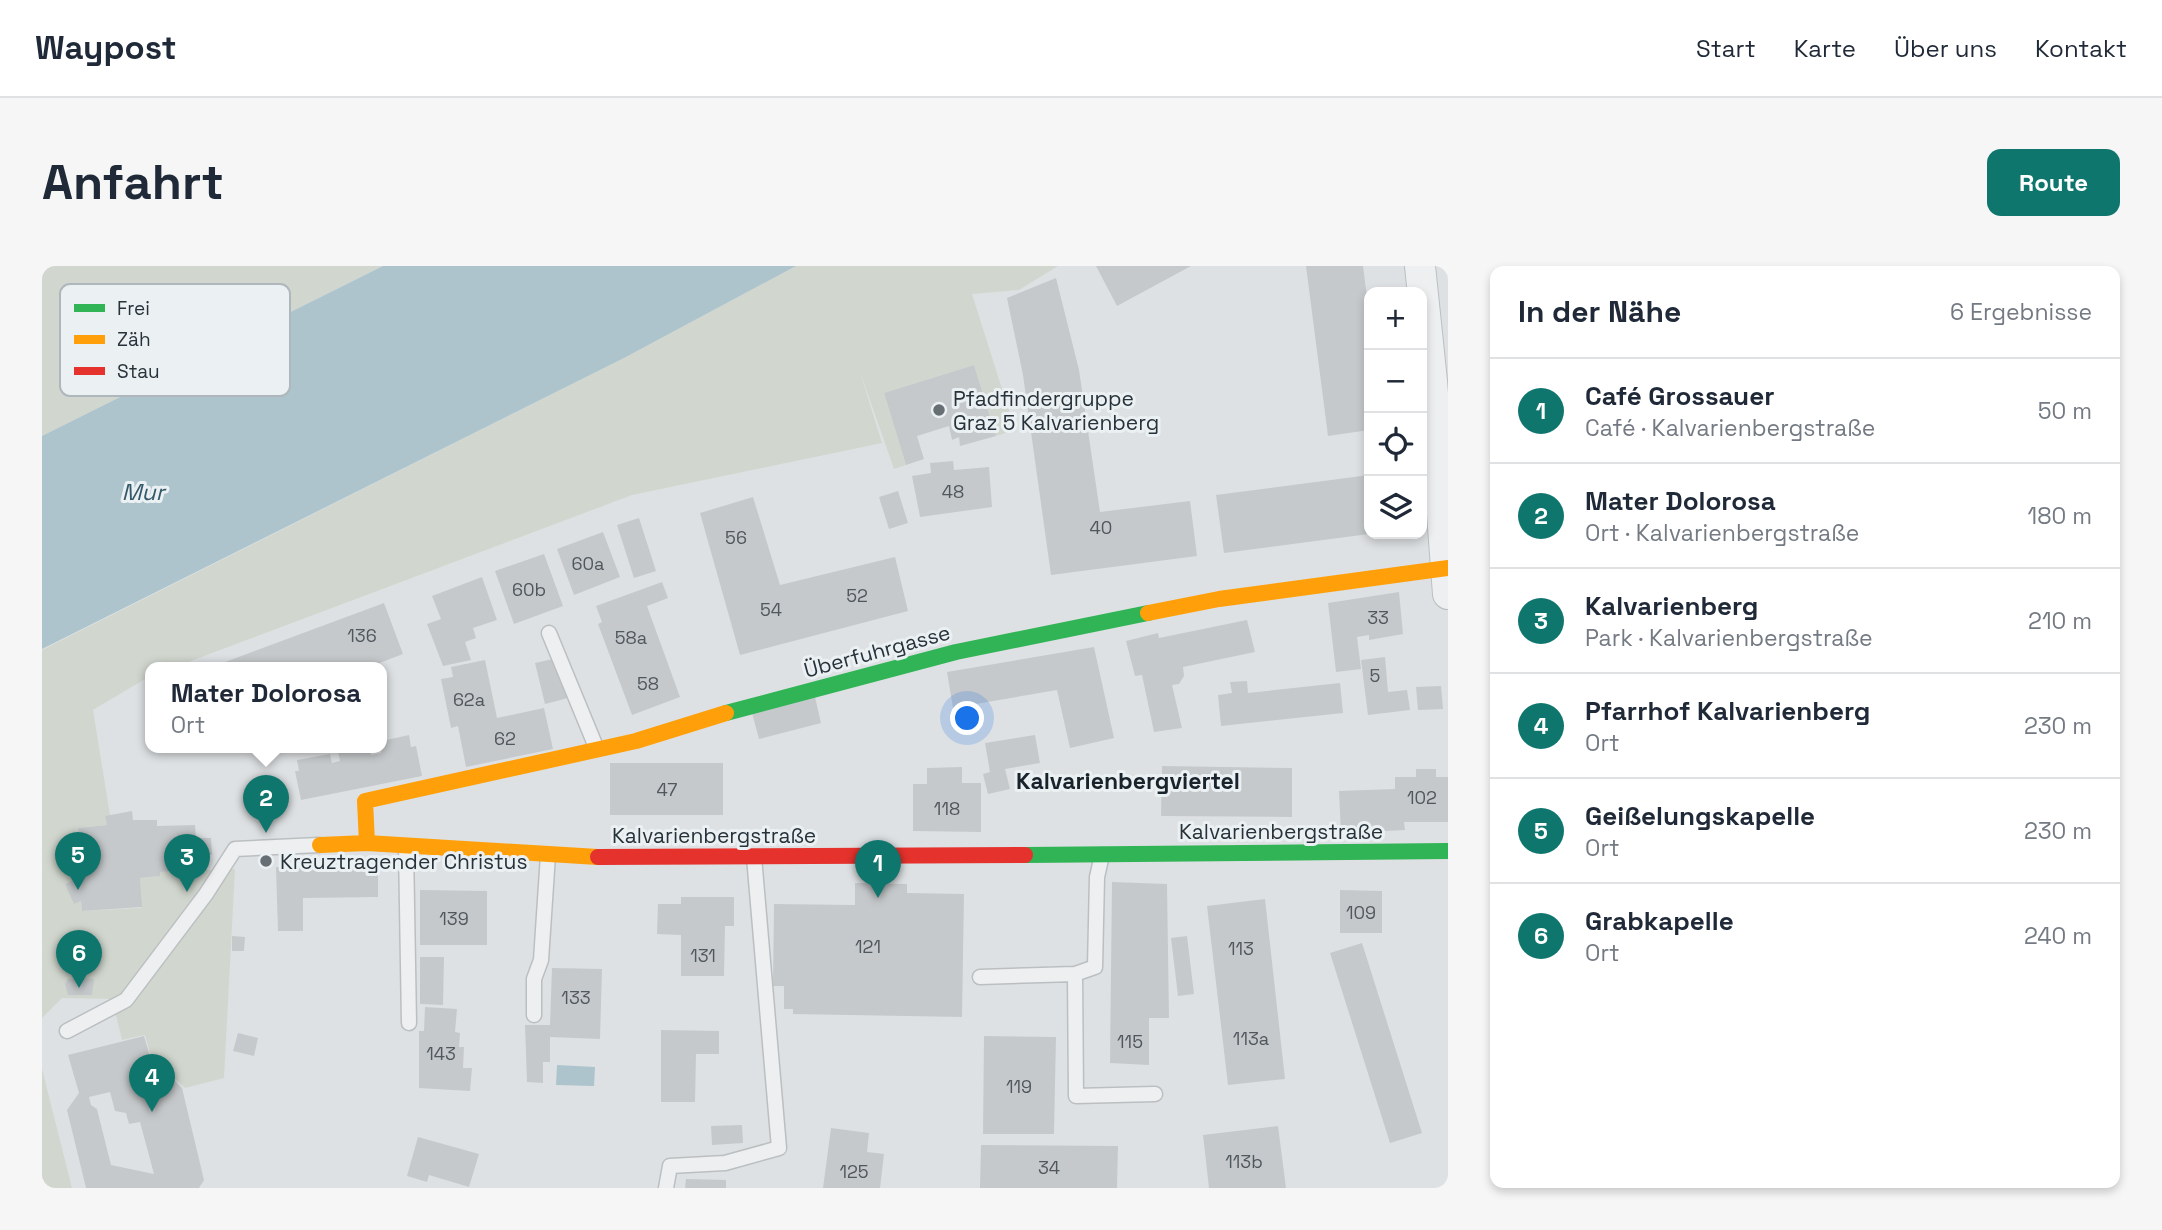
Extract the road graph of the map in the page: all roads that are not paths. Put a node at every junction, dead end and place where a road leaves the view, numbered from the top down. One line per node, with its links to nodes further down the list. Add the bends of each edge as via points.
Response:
1 (1420, 266): 2 (street)
2 (1447, 577): 4 (street, Überfuhrgasse, via 1219,599 956,652)
3 (549, 633): 4 (lane)
4 (597, 749): 5 (street, Überfuhrgasse, via 365,801)
5 (367, 843): 6 (street, Kalvarienbergstraße); 7 (street, Kalvarienbergstraße)
6 (320, 845): 16 (lane, Kalvarienbergstraße, via 235,849 125,1000)
7 (406, 845): 9 (street, Kalvarienbergstraße); 15 (lane)
8 (1448, 851): 10 (street, Kalvarienbergstraße)
9 (548, 854): 11 (street, Kalvarienbergstraße); 14 (lane)
10 (1103, 854): 11 (street, Kalvarienbergstraße); 12 (lane, via 1097,877 1095,967)
11 (754, 856): 18 (lane, via 779,1148 725,1163 670,1166)
12 (1075, 974): 13 (lane); 17 (lane, via 1076,1096)
13 (980, 977)
14 (534, 1015)
15 (409, 1023)
16 (67, 1031)
17 (1155, 1094)
18 (666, 1188)

